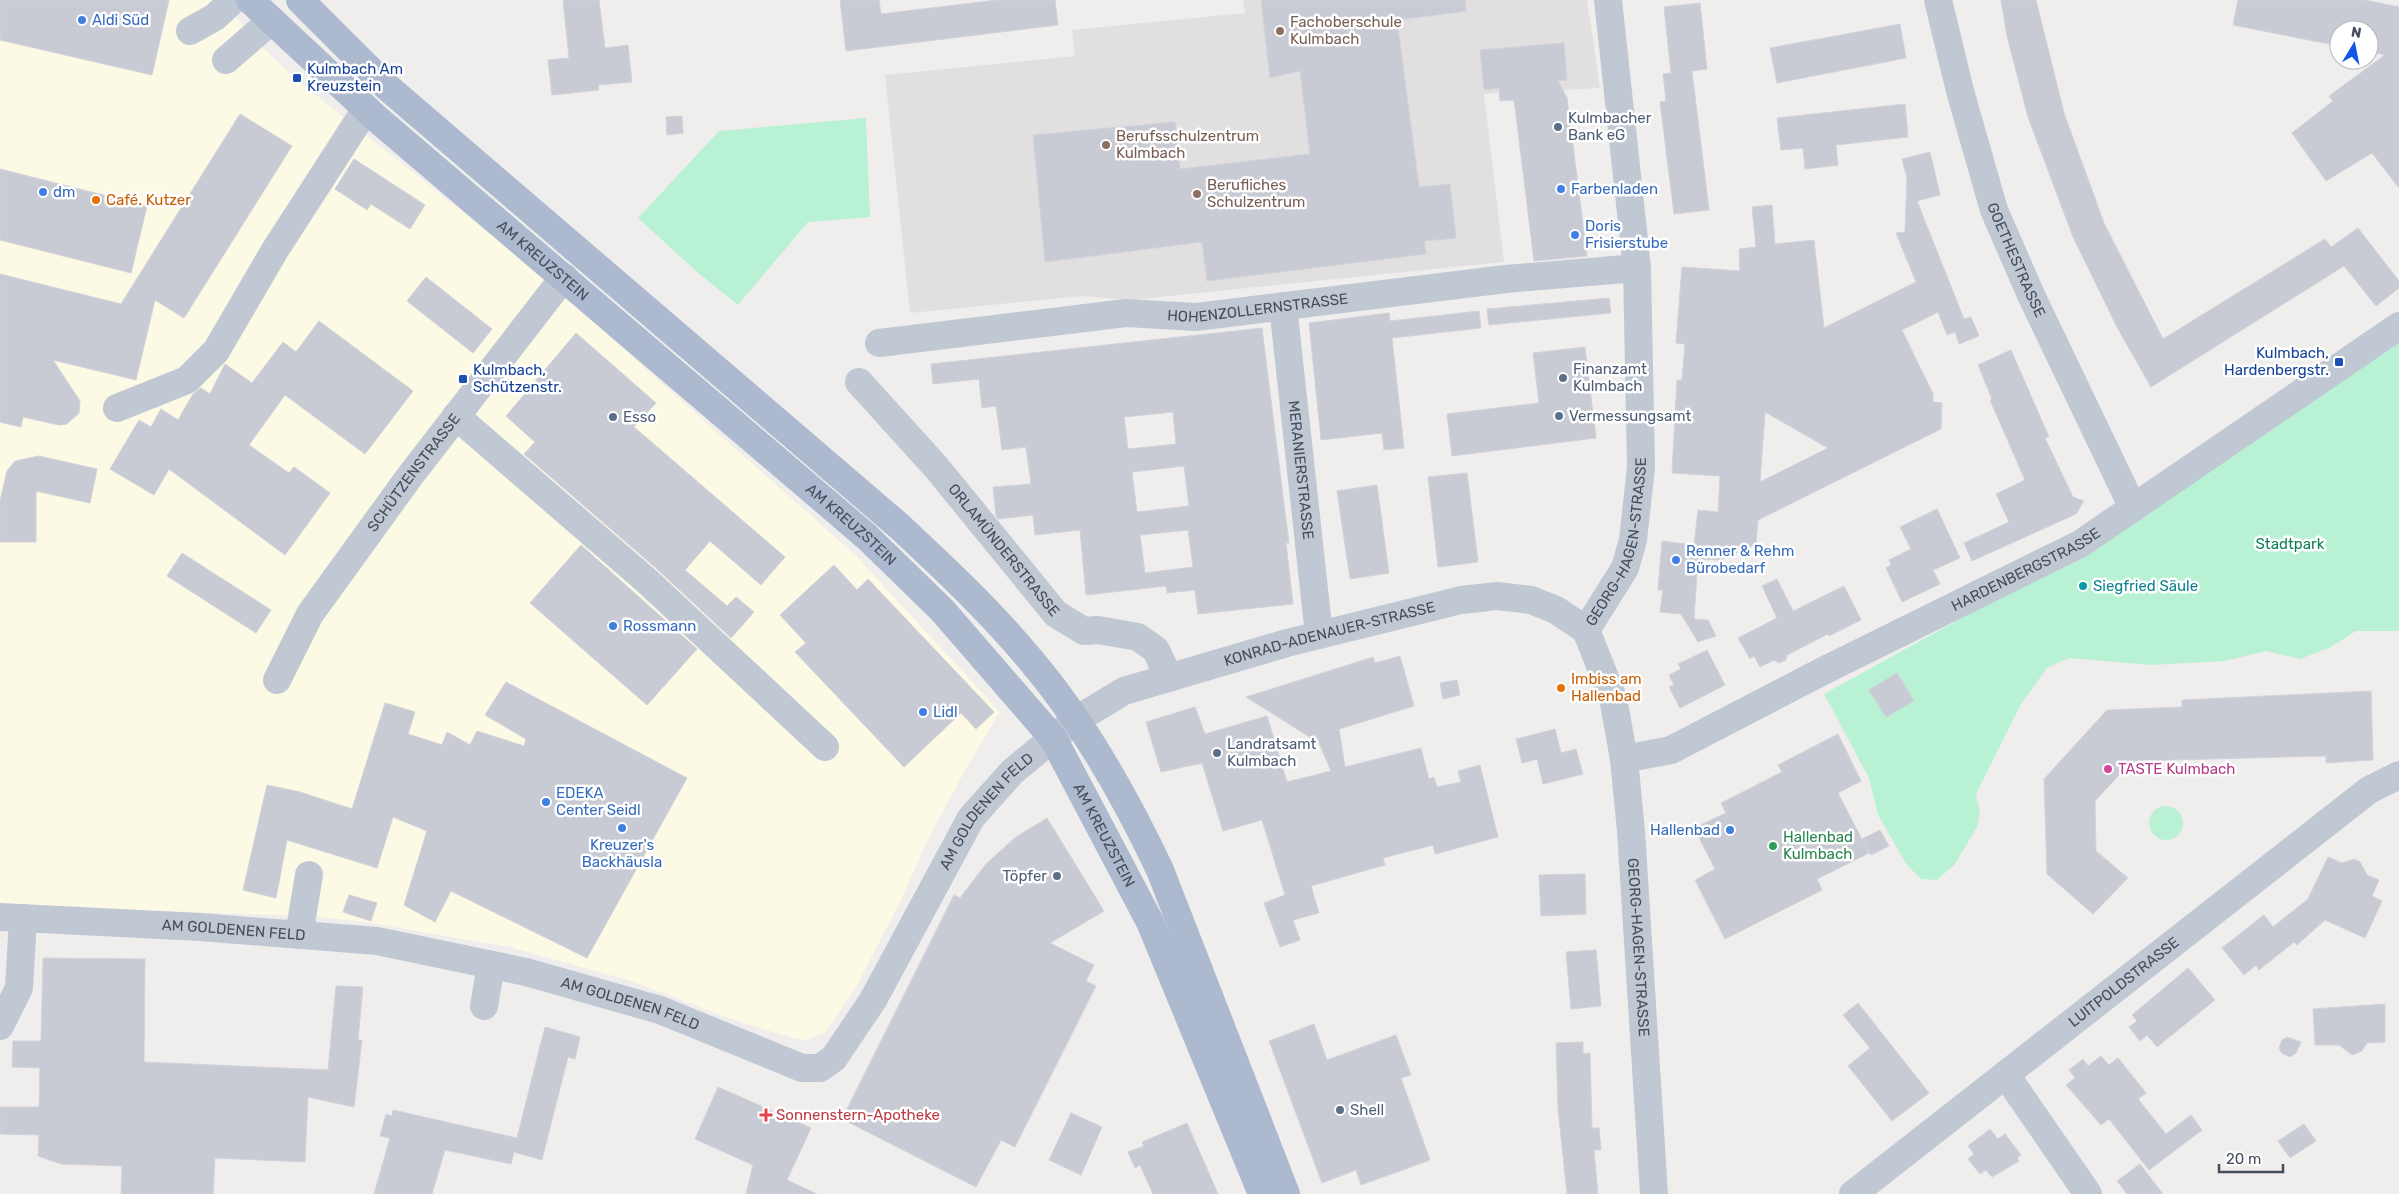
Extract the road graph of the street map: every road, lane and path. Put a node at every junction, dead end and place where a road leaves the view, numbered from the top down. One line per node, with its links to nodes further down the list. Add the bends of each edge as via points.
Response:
1 (232, 0): 7 (street, via 215,17)
2 (250, 0): 6 (main road, AM KREUZSTEIN)
3 (300, 0): 23 (main road, AM KREUZSTEIN, via 386,86 899,526 966,588 1030,659)
4 (1608, 0): 10 (street, GEORG-HAGEN-STRASSE)
5 (1938, 0): 18 (street, GOETHESTRASSE, via 1994,210)
6 (271, 22): 8 (street); 9 (main road, AM KREUZSTEIN)
7 (190, 30)
8 (226, 60)
9 (366, 109): 11 (main road, AM KREUZSTEIN); 16 (street, via 275,250 216,351 187,380)
10 (1638, 268): 12 (street, HOHENZOLLERNSTRASSE, via 1506,279); 19 (street, GEORG-HAGEN-STRASSE, via 1641,467 1633,540 1625,568)
11 (564, 276): 17 (street, SCHÜTZENSTRASSE); 24 (main road, AM KREUZSTEIN, via 867,537 942,610)
12 (1284, 306): 14 (street, HOHENZOLLERNSTRASSE, via 1196,317 1126,313); 20 (street, MERANIERSTRASSE)
13 (2399, 326): 18 (street, HARDENBERGSTRASSE)
14 (879, 343)
15 (859, 382): 21 (street, ORLAMÜNDERSTRASSE, via 936,468 1056,614 1084,631 1098,630 1138,637 1156,650)
16 (117, 408)
17 (456, 416): 22 (street, SCHÜTZENSTRASSE, via 310,614); 25 (street, via 647,581)
18 (2133, 508): 26 (street, HARDENBERGSTRASSE, via 2080,544 1671,750)
19 (1586, 630): 20 (street, KONRAD-ADENAUER-STRASSE, via 1556,610 1531,600 1497,596 1461,600); 26 (street, GEORG-HAGEN-STRASSE, via 1613,698)
20 (1319, 635): 21 (street, KONRAD-ADENAUER-STRASSE)
21 (1169, 678): 23 (street, KONRAD-ADENAUER-STRASSE, via 1124,692)
22 (277, 680)
23 (1076, 720): 24 (street, AM GOLDENEN FELD); 36 (main road, AM KREUZSTEIN, via 1116,785 1160,870)
24 (1053, 738): 31 (street, AM GOLDENEN FELD, via 1012,772 971,818 873,1000 834,1058 820,1068 802,1068 660,1010); 35 (main road, AM KREUZSTEIN, via 1150,922)
25 (824, 747)
26 (1624, 759): 37 (street, GEORG-HAGEN-STRASSE)
27 (2399, 775): 34 (street, LUITPOLDSTRASSE, via 2369,790)
28 (309, 875): 30 (street)
29 (12, 918): 30 (street, AM GOLDENEN FELD); 33 (street, via 19,988)
30 (299, 935): 31 (street, AM GOLDENEN FELD, via 377,941)
31 (491, 965): 32 (street)
32 (484, 1006)
33 (0, 1026)
34 (2006, 1074): 38 (street, LUITPOLDSTRASSE); 39 (street)
35 (1262, 1194)
36 (1286, 1194)
37 (1654, 1194)
38 (1852, 1194)
39 (2088, 1194)

